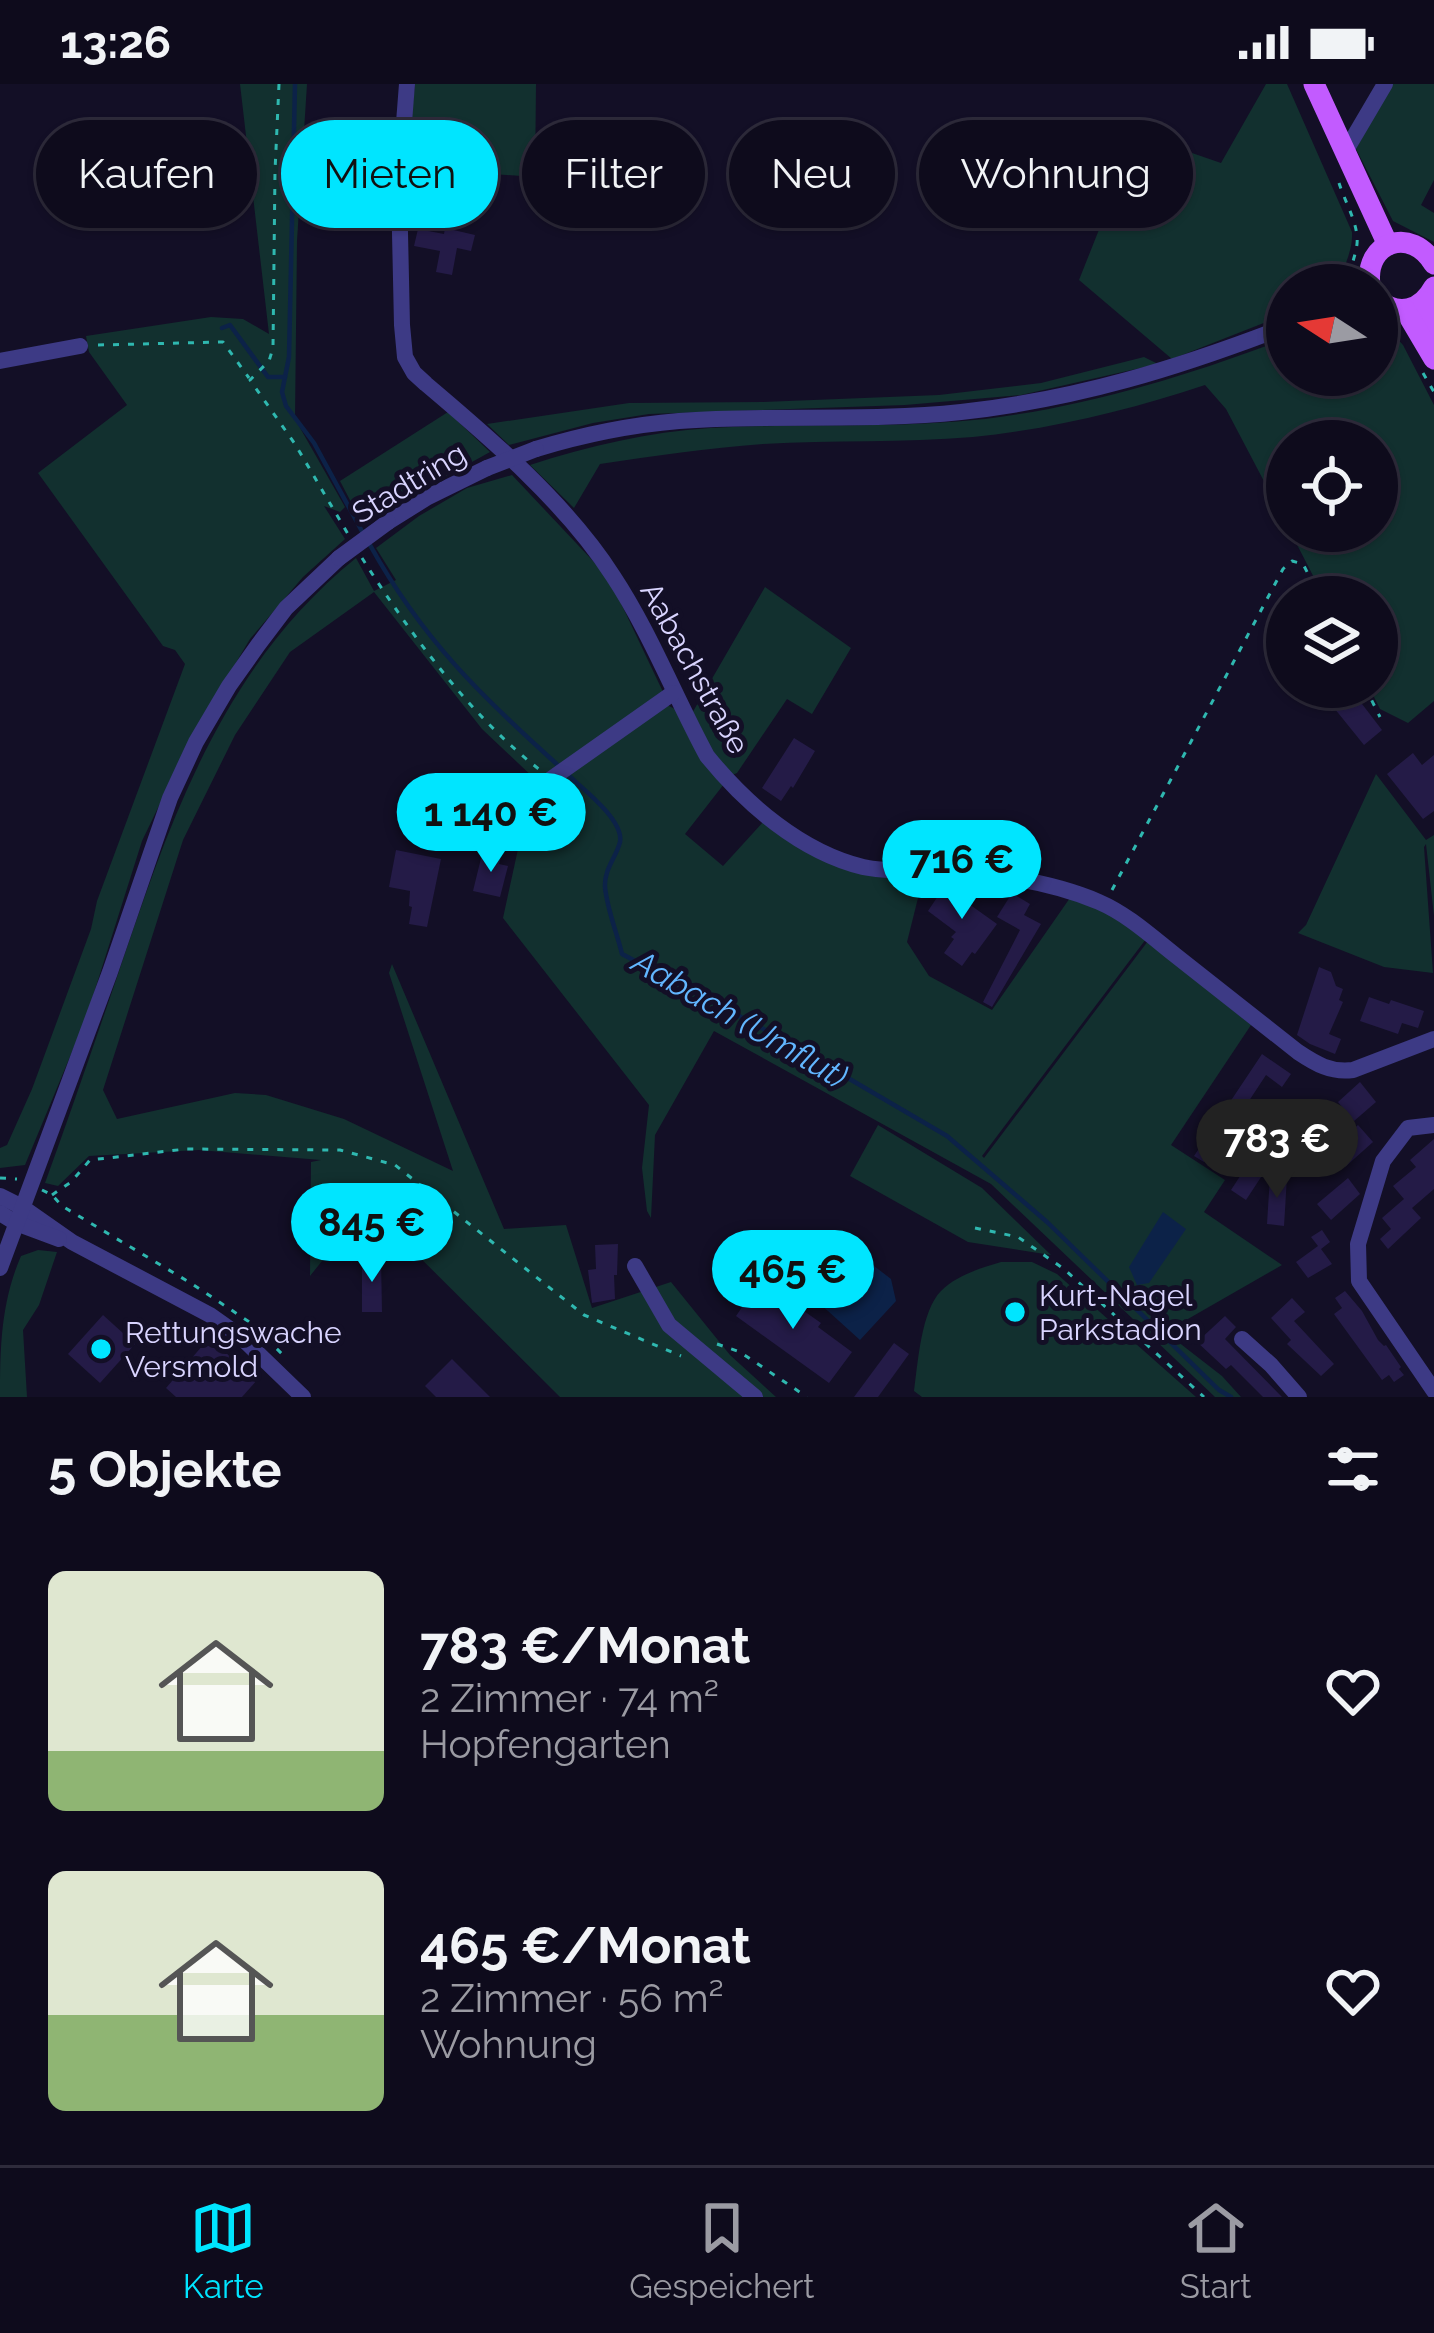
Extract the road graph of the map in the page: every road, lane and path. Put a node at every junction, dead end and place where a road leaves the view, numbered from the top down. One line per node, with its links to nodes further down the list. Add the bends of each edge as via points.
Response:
1 (279, 84): 16 (path, via 273,348)
2 (407, 84): 22 (street, Aabachstraße, via 399,187 405,357 585,538 628,601)
3 (1314, 84): 5 (main road)
4 (1385, 84): 5 (street)
5 (1340, 162): 6 (main road); 7 (path, via 1356,229)
6 (1388, 245): 8 (main road); 9 (main road, via 1419,246)
7 (1352, 264)
8 (1371, 264)
9 (1434, 264)
10 (1421, 300): 11 (main road); 14 (main road)
11 (1434, 329)
12 (1266, 334): 31 (street, Stadtring, bridge, via 1075,394 959,412 624,428 487,468 388,522 286,608 196,742)
13 (80, 346): 15 (street); 16 (path, via 223,342)
14 (1434, 359)
15 (0, 362)
16 (250, 380): 17 (path)
17 (351, 540)
18 (362, 559): 25 (path, via 407,629 487,721)
19 (1279, 576): 20 (path, via 1292,561)
20 (1309, 576)
21 (1266, 601): 26 (path)
22 (673, 693): 25 (street); 26 (street, Aabachstraße, via 726,779 832,856 889,871 1002,877)
23 (1376, 708): 24 (path)
24 (1380, 717)
25 (559, 773)
26 (1104, 904): 27 (street, Aabachstraße, via 1319,1066 1353,1070)
27 (1434, 1040)
28 (1434, 1125): 37 (street, via 1408,1128 1383,1161 1358,1244 1359,1281)
29 (52, 1195): 36 (path, via 90,1160 186,1149 340,1150 394,1165 584,1315 682,1356)
30 (0, 1196): 31 (street)
31 (12, 1214): 34 (street, Stadtring); 38 (street, via 210,1315)
32 (975, 1228): 41 (path, via 1018,1237 1064,1269)
33 (635, 1266): 36 (street, via 662,1316)
34 (0, 1268)
35 (1242, 1339): 42 (street)
36 (699, 1351): 39 (street); 40 (path, via 724,1344)
37 (1434, 1391)
38 (302, 1397)
39 (755, 1397)
40 (807, 1397)
41 (1204, 1397)
42 (1299, 1397)

